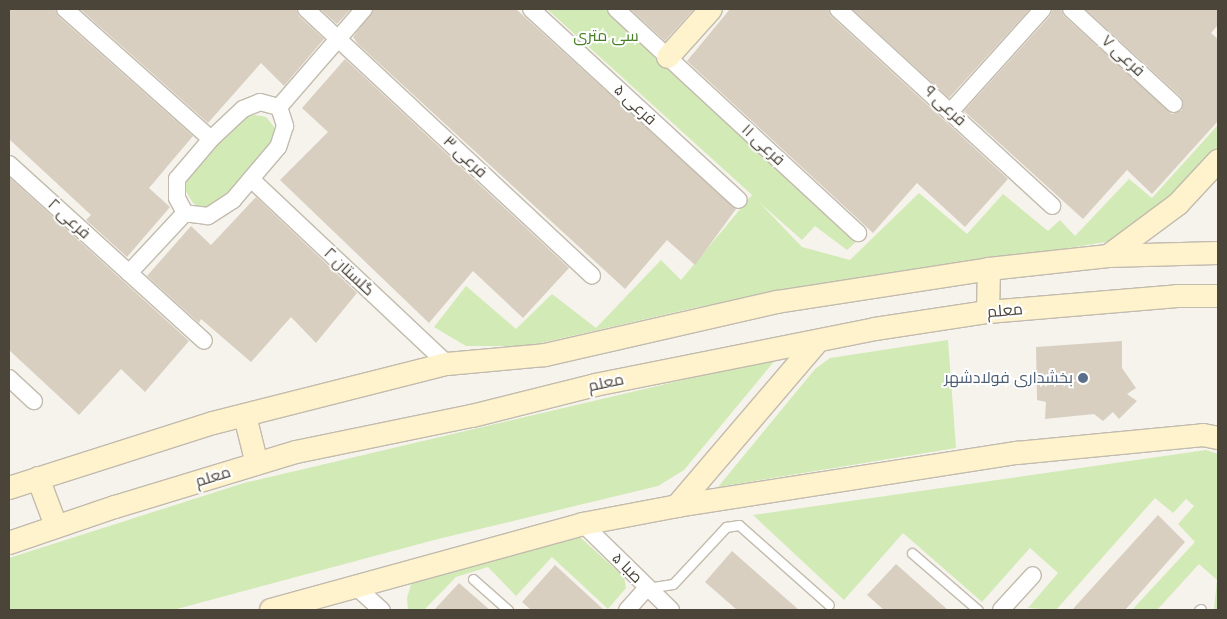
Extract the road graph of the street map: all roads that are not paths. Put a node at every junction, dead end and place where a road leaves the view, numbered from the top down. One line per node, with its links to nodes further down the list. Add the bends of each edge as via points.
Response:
1 (65, 9): 15 (street)
2 (306, 9): 10 (street, فرعی ۳)
3 (364, 9): 10 (street)
4 (531, 9): 19 (street, فرعی ۵)
5 (616, 9): 11 (street, فرعی ۱۱)
6 (711, 9): 11 (main road)
7 (838, 9): 14 (street, فرعی ۹)
8 (1043, 9): 14 (street)
9 (1071, 9): 12 (street, فرعی ۷)
10 (339, 39): 13 (street); 27 (street, فرعی ۳)
11 (668, 56): 22 (street, فرعی ۱۱)
12 (1174, 104)
13 (280, 107): 15 (street, via 260,102 243,109); 18 (street, via 285,126 278,147)
14 (951, 112): 20 (street, فرعی ۹)
15 (211, 139): 21 (street, via 177,179 176,198)
16 (1218, 161): 24 (main road, via 1178,204)
17 (9, 164): 26 (street, فرعی ۲)
18 (251, 179): 21 (street, via 233,200 208,216); 32 (street, گلستان ۲)
19 (739, 200)
20 (1052, 206)
21 (184, 213): 26 (street)
22 (858, 233)
23 (1218, 253): 24 (main road)
24 (1108, 256): 25 (main road)
25 (989, 269): 29 (main road); 32 (main road, via 777,302 545,355)
26 (129, 273): 30 (street, فرعی ۲)
27 (592, 276)
28 (1218, 296): 29 (main road, معلم, via 1177,296)
29 (988, 312): 31 (main road, معلم)
30 (204, 341)
31 (818, 342): 37 (main road, معلم, via 595,385 472,416 296,452); 40 (main road)
32 (447, 364): 35 (main road)
33 (9, 378): 34 (street)
34 (34, 401)
35 (245, 416): 37 (main road); 38 (main road)
36 (1218, 438): 40 (main road, via 1203,435 1017,453)
37 (257, 464): 42 (main road, معلم)
38 (38, 478): 39 (main road); 42 (main road)
39 (9, 488)
40 (677, 506): 41 (main road)
41 (583, 524): 47 (main road); 48 (street, صبا ۵)
42 (56, 526): 43 (main road, معلم)
43 (9, 543)
44 (912, 553): 55 (lane)
45 (1033, 575): 56 (street)
46 (473, 579): 52 (lane)
47 (355, 586): 50 (main road); 51 (street)
48 (647, 588): 49 (lane, via 673,584 726,527 739,525); 53 (street); 54 (street, صبا ۵)
49 (829, 605)
50 (271, 610)
51 (382, 610)
52 (508, 610)
53 (627, 610)
54 (671, 610)
55 (978, 610)
56 (1001, 610)

